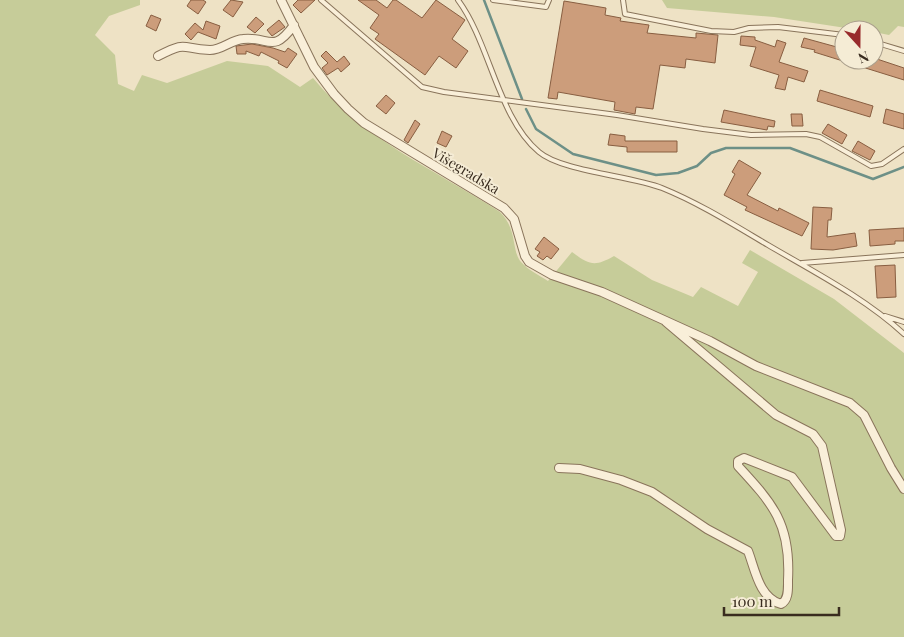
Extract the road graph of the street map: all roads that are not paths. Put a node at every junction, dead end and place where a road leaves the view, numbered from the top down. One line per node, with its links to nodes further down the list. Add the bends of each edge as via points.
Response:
1 (281, 0): 7 (street, Višegradska)
2 (321, 0): 12 (lane, via 422,87)
3 (458, 0): 12 (lane, via 470,17)
4 (493, 0): 5 (lane, via 546,7)
5 (549, 0)
6 (623, 0): 8 (lane, via 625,14 701,30 734,32 778,26)
7 (294, 25): 11 (street, via 273,43 241,39 210,50 184,44); 17 (street, Višegradska, via 314,66 348,109 364,123 504,208 514,219 529,262 552,275 602,292)
8 (834, 34)
9 (884, 45): 10 (lane)
10 (904, 51)
11 (158, 56)
12 (505, 100): 13 (lane, via 751,135 806,134 820,137 871,166 882,164); 15 (lane, via 529,142 541,154 562,164 663,188)
13 (904, 148)
14 (904, 255): 15 (lane)
15 (800, 264): 16 (lane)
16 (881, 316): 18 (lane); 19 (lane)
17 (666, 322): 20 (street, via 776,415 813,434 822,446 840,536 836,536 792,477 755,461 744,458 738,461 738,466 769,500 779,518 789,562 787,596 781,604 768,598 748,551 652,492 580,469); 21 (street, via 789,381 850,403 864,415)
18 (904, 322)
19 (904, 334)
20 (559, 468)
21 (904, 489)

